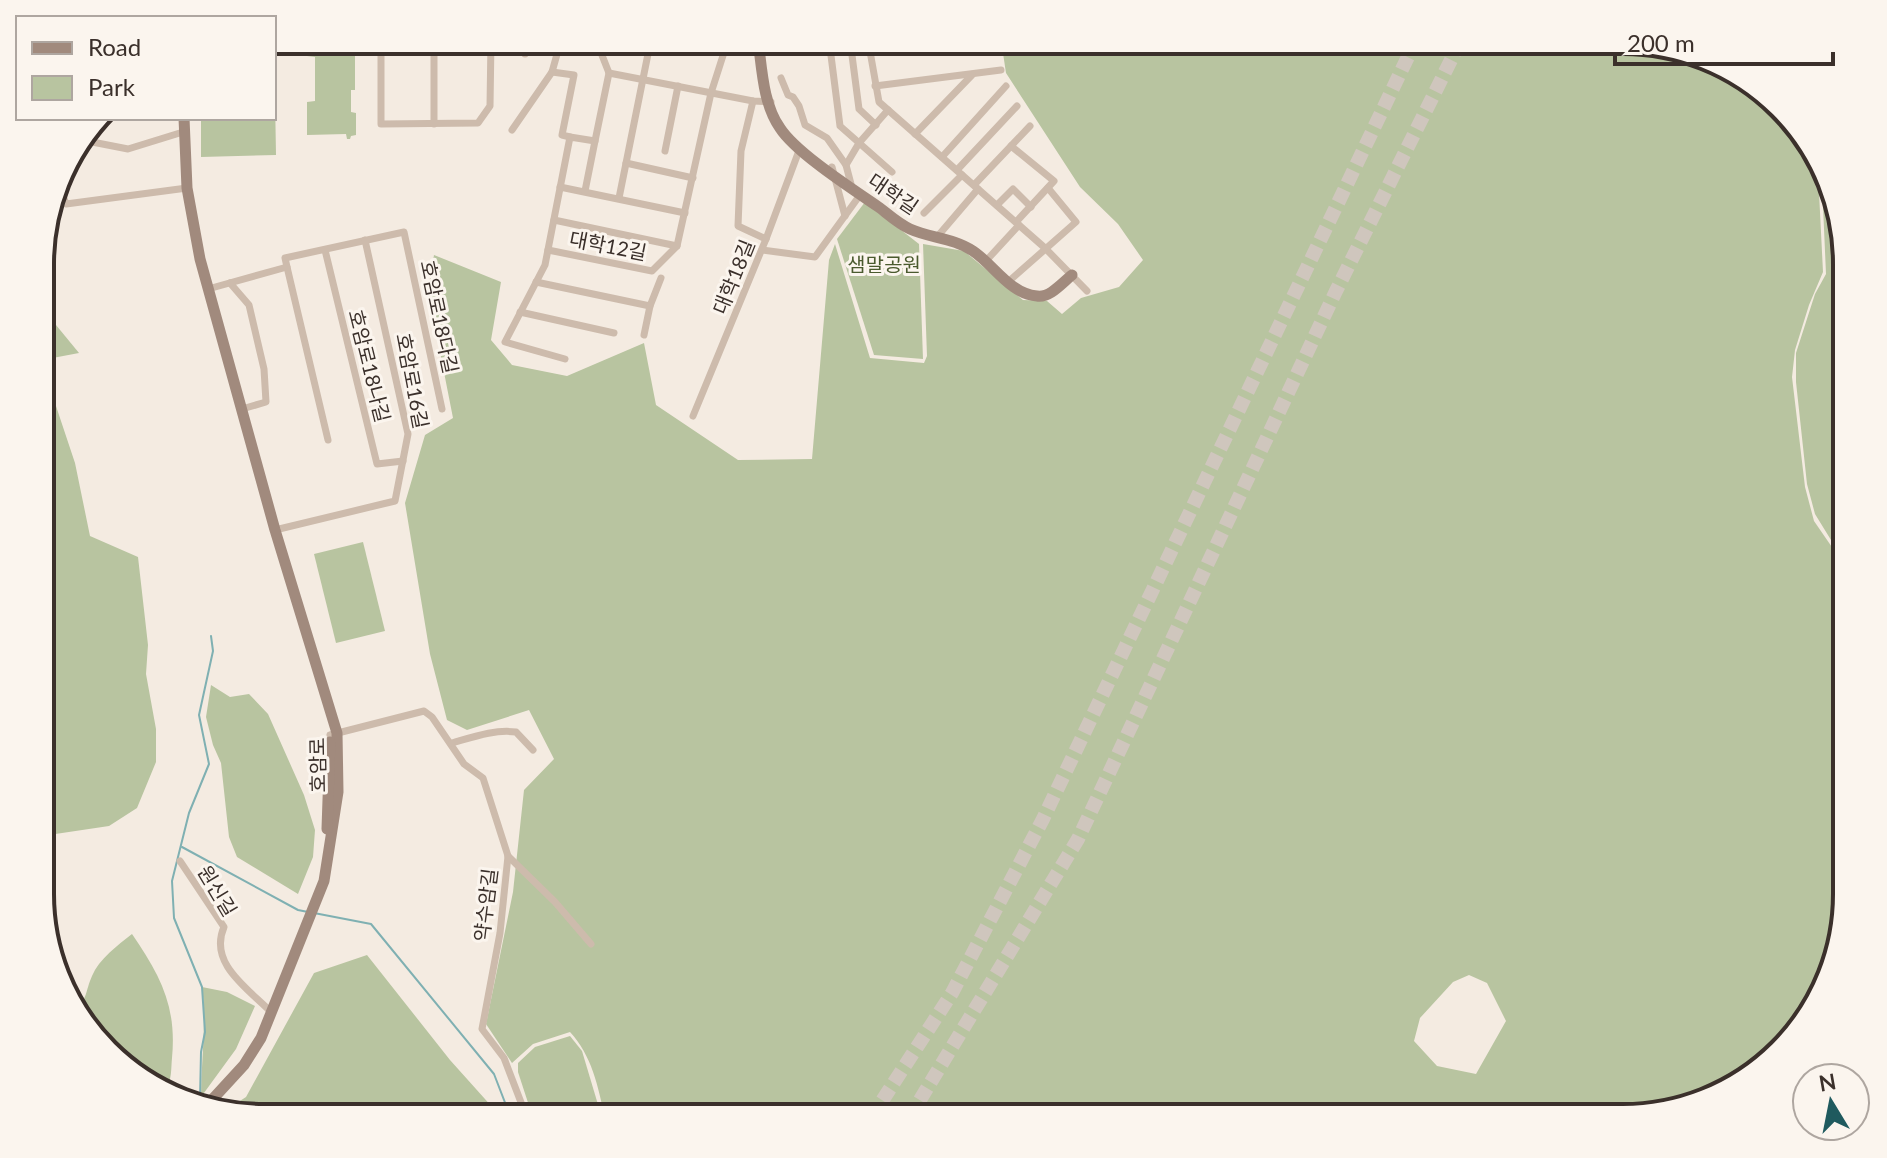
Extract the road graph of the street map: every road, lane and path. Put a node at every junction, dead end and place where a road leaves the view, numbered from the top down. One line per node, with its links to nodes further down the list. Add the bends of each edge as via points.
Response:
1 (381, 54): 28 (street, via 381,124)
2 (434, 54): 28 (street)
3 (491, 54): 28 (street, via 490,106 478,123)
4 (557, 54): 14 (street)
5 (602, 54): 15 (street)
6 (648, 54): 18 (street)
7 (724, 54): 22 (street, 대학12길)
8 (761, 54): 24 (main road, 대학길)
9 (766, 54): 24 (main road)
10 (831, 54): 37 (street, via 840,126)
11 (852, 54): 29 (street, via 859,109)
12 (870, 54): 20 (street)
13 (1001, 70): 16 (street)
14 (552, 72): 31 (street); 34 (street, via 574,75 562,135)
15 (609, 73): 18 (street); 35 (street)
16 (973, 74): 20 (street); 33 (street)
17 (781, 78): 43 (street, via 805,125 827,138)
18 (643, 80): 19 (street); 42 (street)
19 (678, 86): 22 (street); 40 (street)
20 (875, 86): 26 (street, via 879,102)
21 (1006, 86): 41 (street)
22 (711, 93): 23 (street); 47 (street, 대학12길)
23 (753, 101): 24 (street); 64 (street, via 741,151 738,226)
24 (770, 102): 39 (main road, 대학길, via 780,130); 44 (main road, via 794,138)
25 (1017, 106): 46 (street)
26 (888, 110): 29 (street); 33 (street)
27 (181, 120): 32 (main road, 호암로)
28 (434, 124)
29 (876, 125): 37 (street)
30 (1030, 126): 38 (street)
31 (512, 130)
32 (181, 132): 36 (street, via 128,149); 50 (main road, 호암로)
33 (915, 134): 41 (street)
34 (570, 137): 35 (street); 48 (street)
35 (595, 141): 53 (street)
36 (93, 142)
37 (859, 143): 43 (street); 45 (street)
38 (1011, 146): 49 (street); 52 (street, via 1054,181)
39 (800, 148): 44 (main road, 대학길); 64 (street, 대학18길)
40 (665, 151)
41 (942, 157): 46 (street)
42 (626, 163): 47 (street); 54 (street)
43 (846, 165): 51 (street)
44 (833, 171): 51 (main road, 대학길); 60 (street)
45 (892, 172)
46 (959, 172): 49 (street); 59 (street)
47 (693, 178): 58 (street, 대학12길)
48 (560, 187): 53 (street); 61 (street)
49 (976, 187): 56 (street); 63 (street)
50 (185, 188): 55 (street, via 66,204); 78 (main road, 호암로); 91 (main road, via 196,261 231,395)
51 (854, 188): 60 (street); 63 (main road, 대학길, via 909,229)
52 (1048, 188): 57 (street); 67 (street, via 1076,222)
53 (585, 191): 54 (street)
54 (619, 198): 58 (street)
55 (64, 200)
56 (997, 205): 57 (street, via 1013,189); 62 (street)
57 (1031, 207): 62 (street)
58 (685, 213): 66 (street, 대학12길)
59 (924, 213)
60 (845, 216): 70 (street, via 815,257)
61 (554, 220): 66 (street); 69 (street)
62 (1018, 224): 67 (street); 71 (street)
63 (939, 235): 71 (main road, 대학길)
64 (766, 239): 70 (street, 대학18길)
65 (365, 240): 68 (street); 86 (street, 호암로18다길, via 404,232); 89 (street, 호암로16길, via 408,434)
66 (677, 246): 69 (street, 대학12길, via 652,271)
67 (1045, 248): 73 (street); 75 (street)
68 (325, 250): 72 (street, via 285,258); 89 (street, 호암로18나길, via 377,464)
69 (548, 250): 76 (street)
70 (762, 250): 87 (street, 대학18길)
71 (987, 260): 75 (main road, 대학길)
72 (287, 267): 77 (street); 88 (street)
73 (1070, 273): 75 (main road, 대학길, via 1041,297 1027,295); 79 (street)
74 (661, 278): 80 (street)
75 (1010, 280)
76 (536, 282): 80 (street); 81 (street)
77 (230, 283): 78 (street); 85 (street, via 249,305 264,369 266,402)
78 (208, 289): 85 (main road, 호암로)
79 (1087, 291)
80 (650, 306): 83 (street)
81 (520, 312): 82 (street); 84 (street, via 505,342)
82 (614, 333)
83 (644, 335)
84 (565, 359)
85 (242, 409): 90 (main road, 호암로)
86 (442, 409)
87 (693, 416)
88 (328, 440)
89 (403, 461): 90 (street, 호암로16길, via 395,501)
90 (275, 530): 91 (main road, 호암로)
91 (334, 734): 92 (street, 약수암길, via 424,711); 97 (main road, via 327,831 317,879); 97 (main road, 호암로, via 338,792 324,881)
92 (452, 743): 93 (street, via 506,731 516,732); 94 (street, 약수암길, via 464,764 483,778)
93 (533, 750)
94 (508, 856): 96 (street); 99 (street, 약수암길, via 482,1029 504,1058)
95 (180, 861): 97 (street, 원신길, via 224,927 219,938 224,964)
96 (591, 944)
97 (270, 1011): 98 (main road, 호암로, via 244,1065)
98 (212, 1097)
99 (522, 1104)

